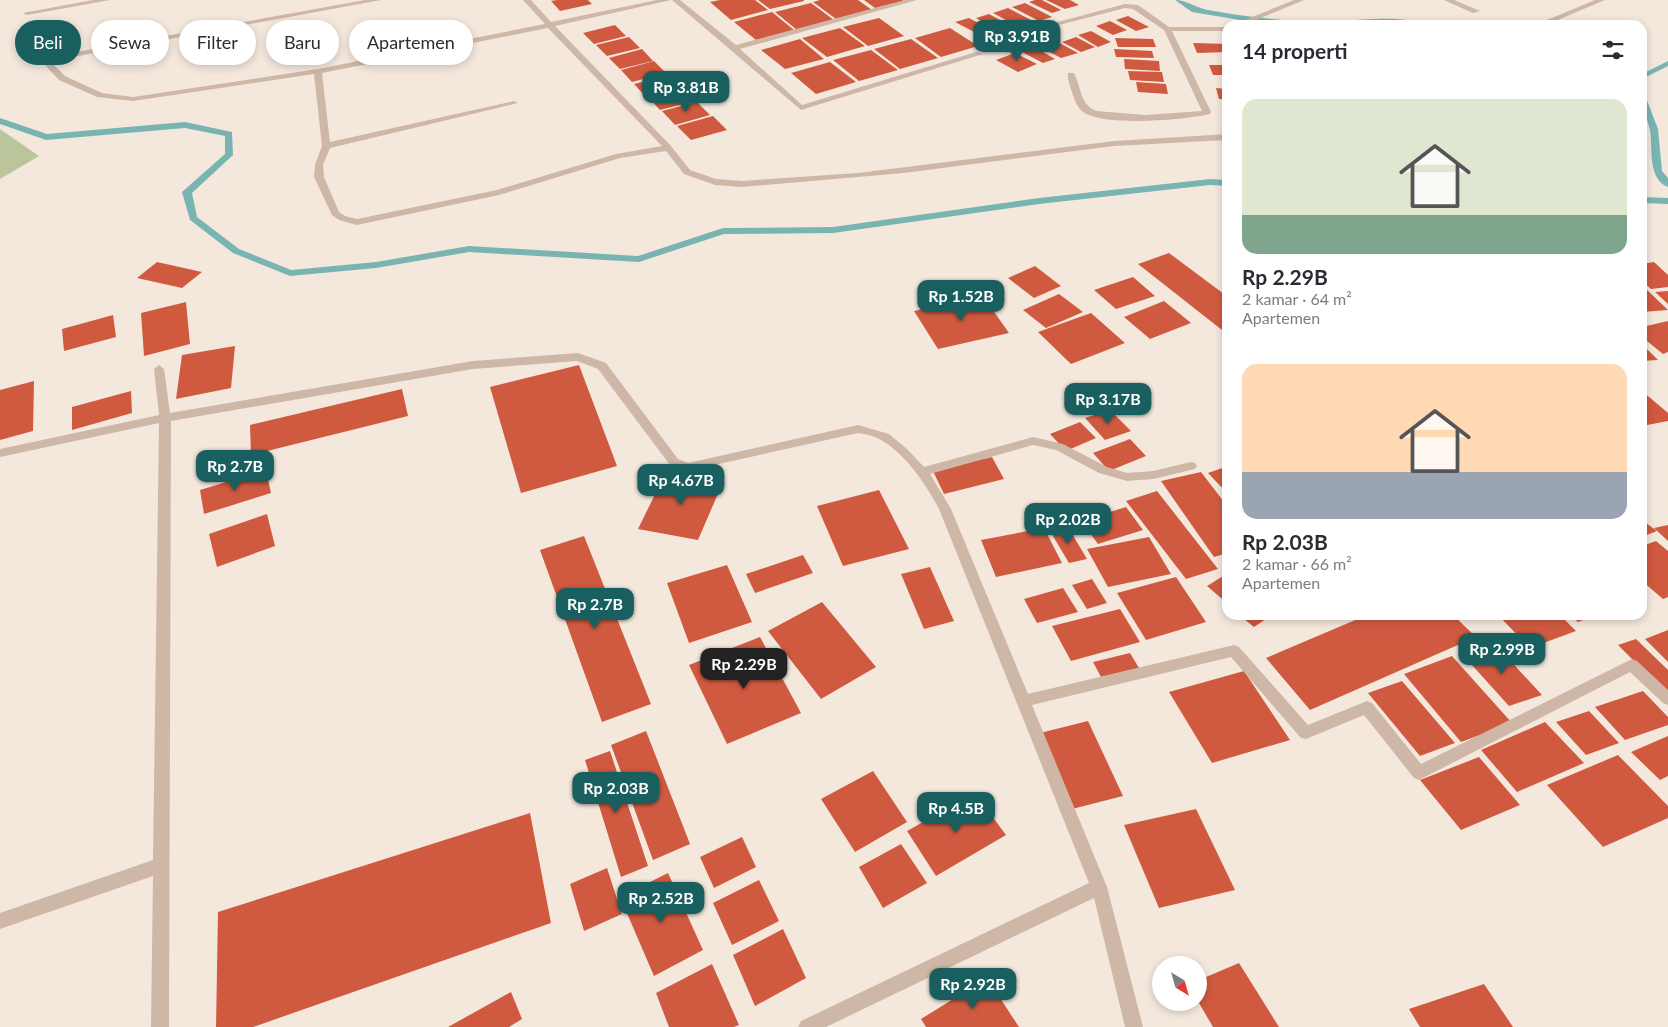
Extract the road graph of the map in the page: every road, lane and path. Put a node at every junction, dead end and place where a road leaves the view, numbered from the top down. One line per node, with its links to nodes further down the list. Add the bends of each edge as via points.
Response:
1 (106, 0): 12 (street)
2 (377, 0): 10 (street)
3 (527, 0): 15 (street)
4 (667, 0): 15 (street)
5 (676, 0): 19 (street)
6 (914, 0): 19 (street)
7 (1300, 0): 13 (street)
8 (1448, 0): 11 (street)
9 (1601, 0): 14 (street)
10 (354, 2): 21 (street, via 60,57 48,64 62,78 100,95 133,99)
11 (1476, 11)
12 (27, 13)
13 (1249, 20)
14 (1551, 20)
15 (550, 25): 21 (street); 26 (street)
16 (1167, 29): 17 (street); 18 (street, via 1135,8 1125,6); 22 (street, via 1207,112 1191,116 1140,118 1092,114 1082,106)
17 (1222, 29)
18 (1028, 31)
19 (735, 48): 20 (street, via 802,108)
20 (979, 54)
21 (318, 71): 25 (street)
22 (1071, 75)
23 (514, 104): 25 (street)
24 (1222, 137): 26 (street, via 1164,138 1062,148 924,168 742,184 715,182 687,172)
25 (326, 146): 26 (street, via 319,165 319,177 335,213 357,222 499,192 619,156)
26 (668, 148)
27 (159, 369): 28 (street)
28 (165, 418): 29 (street); 31 (street, via 473,365 578,357 602,366 674,462 687,467 858,429 883,436); 34 (street)
29 (0, 453)
30 (1191, 466): 31 (street, via 1153,476 1127,477 1103,470 1059,447 1032,441)
31 (920, 472): 33 (street, via 937,492 945,509)
32 (1668, 699): 33 (street, via 1632,665 1419,773 1367,707 1306,733 1234,651)
33 (1024, 701): 35 (street)
34 (161, 865): 36 (street); 37 (street)
35 (1099, 887): 38 (street); 39 (street)
36 (0, 921)
37 (160, 1027)
38 (807, 1027)
39 (1134, 1027)

